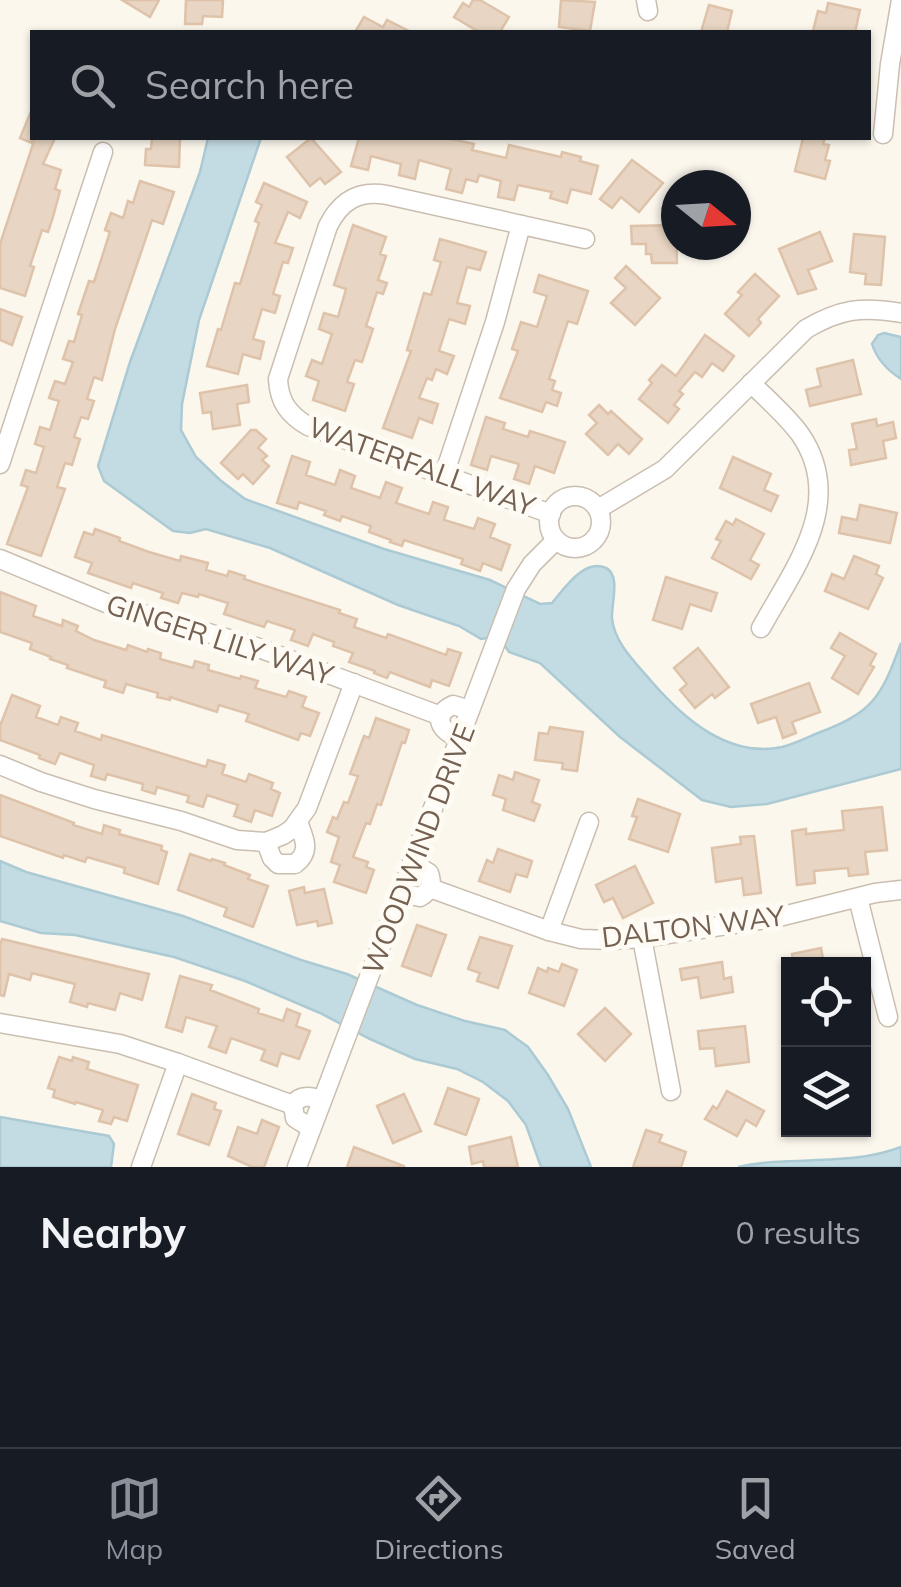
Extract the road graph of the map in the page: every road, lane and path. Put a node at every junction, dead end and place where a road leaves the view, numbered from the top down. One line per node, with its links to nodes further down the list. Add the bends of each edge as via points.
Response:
1 (900, 0): 2 (street)
2 (884, 134)
3 (103, 152): 8 (street)
4 (521, 225): 5 (street, WATERFALL WAY); 9 (street); 9 (street, WATERFALL WAY, via 387,195 349,200 328,226 281,368 281,400 299,421)
5 (585, 239)
6 (901, 313): 7 (street, via 868,309 830,316 794,338)
7 (750, 383): 10 (street, via 664,468); 14 (street, via 806,444 819,496 813,532)
8 (0, 464)
9 (444, 475): 11 (street, WATERFALL WAY)
10 (598, 509): 11 (street, via 575,496); 12 (street, via 600,528 589,544 571,548)
11 (550, 514): 12 (street)
12 (556, 540): 16 (street, WOODWIND DRIVE, via 516,589)
13 (0, 559): 15 (street, GINGER LILY WAY, via 126,610)
14 (761, 628)
15 (354, 683): 17 (street, GINGER LILY WAY); 20 (street)
16 (470, 710): 17 (street, via 448,707); 18 (street, WOODWIND DRIVE)
17 (441, 716): 18 (street, GINGER LILY WAY, via 444,730)
18 (459, 738): 23 (street, WOODWIND DRIVE)
19 (0, 764): 22 (street, via 94,800)
20 (298, 822): 22 (street); 22 (street, via 306,848 295,864 275,862)
21 (589, 822): 28 (street)
22 (266, 842)
23 (412, 863): 24 (street, via 429,873); 26 (street, WOODWIND DRIVE)
24 (430, 888): 26 (street, DALTON WAY, via 420,897); 28 (street, DALTON WAY)
25 (901, 890): 27 (street, DALTON WAY)
26 (400, 893): 34 (street, WOODWIND DRIVE)
27 (858, 898): 29 (street, DALTON WAY); 30 (street)
28 (549, 931): 29 (street, DALTON WAY, via 596,940)
29 (642, 938): 33 (street)
30 (888, 1018)
31 (0, 1023): 32 (street, via 120,1044)
32 (178, 1063): 35 (street); 37 (street)
33 (672, 1091)
34 (322, 1100): 35 (street, via 306,1096); 36 (street, WOODWIND DRIVE)
35 (293, 1105): 36 (street, via 295,1118)
36 (312, 1128): 38 (street, WOODWIND DRIVE)
37 (141, 1167)
38 (296, 1167)

